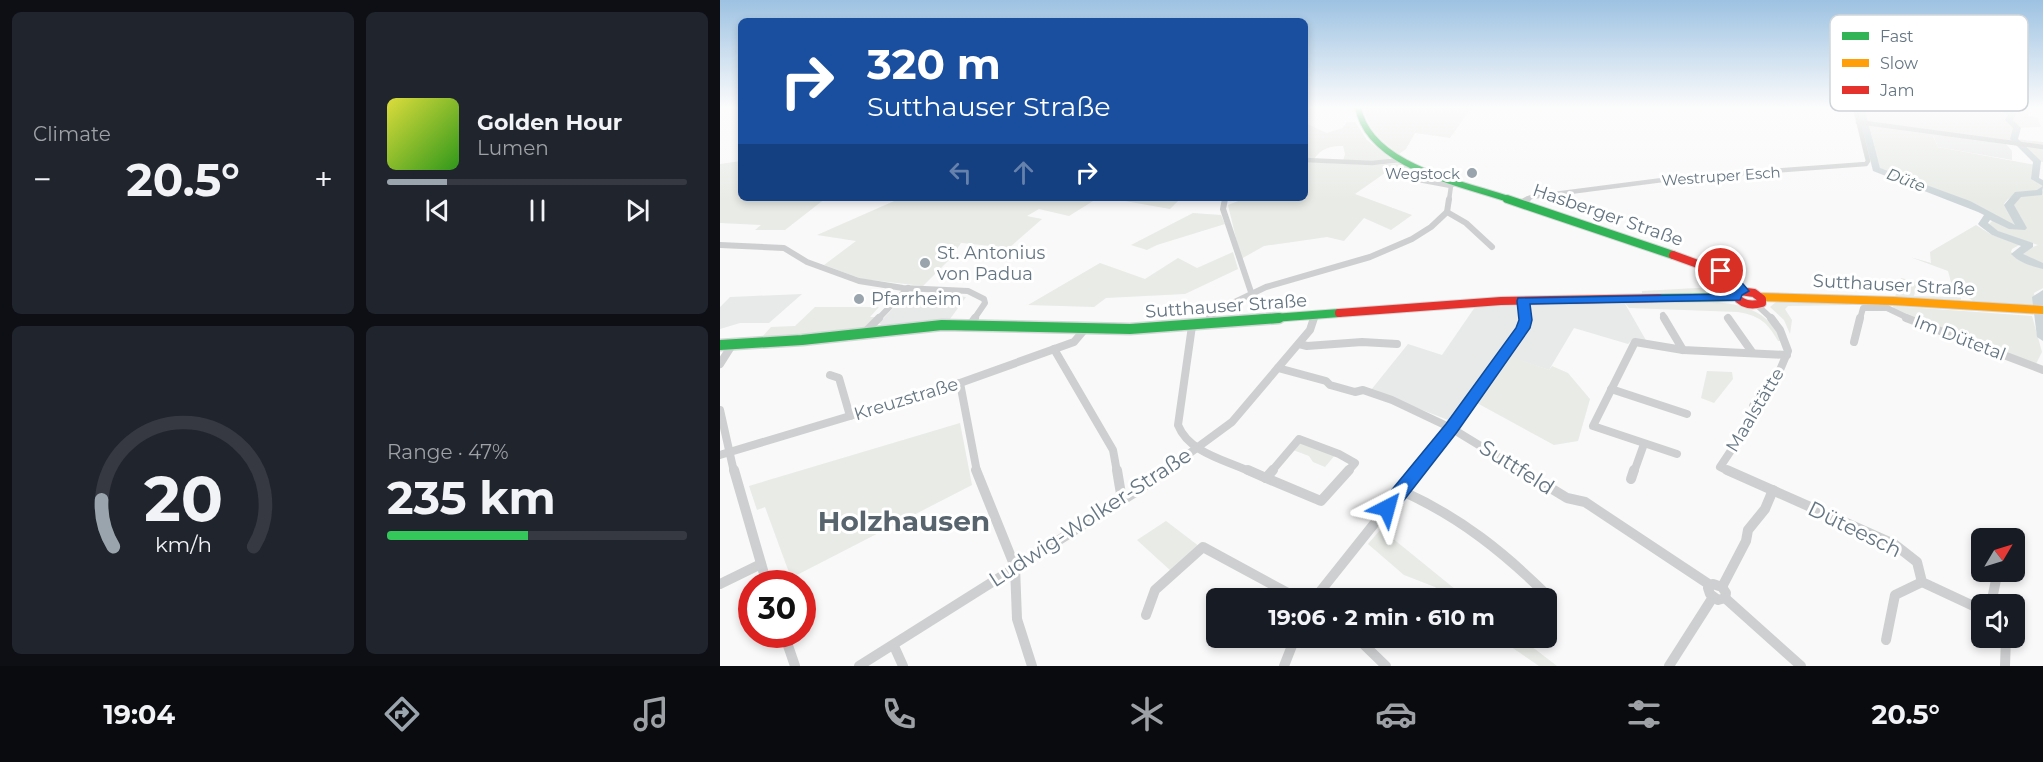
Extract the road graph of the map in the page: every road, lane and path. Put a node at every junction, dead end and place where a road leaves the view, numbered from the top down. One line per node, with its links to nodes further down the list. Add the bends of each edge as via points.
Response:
1 (1371, 138): 6 (street)
2 (1865, 138): 10 (street, Westruper Esch, via 1866,164 1650,181 1531,197)
3 (1982, 138): 4 (street)
4 (2043, 147)
5 (1308, 160): 6 (street)
6 (1401, 160): 8 (street)
7 (1397, 176): 8 (street, Hasberger Straße)
8 (1453, 183): 10 (street, Hasberger Straße); 11 (street)
9 (1224, 201): 16 (street, via 1223,209)
10 (1520, 203): 15 (street, Hasberger Straße, via 1711,267 1728,275)
11 (1447, 212): 13 (street); 16 (street, via 1427,229 1374,256 1284,281)
12 (720, 245): 14 (street, via 784,248 807,262 859,281)
13 (1492, 247)
14 (908, 288): 24 (street, via 968,291 984,299); 28 (street)
15 (1739, 294): 17 (street, Sutthauser Straße); 18 (street, Sutthauser Straße)
16 (1252, 295): 25 (street, via 1213,314)
17 (1523, 301): 22 (street, Sutthauser Straße); 47 (street, via 1523,328)
18 (1759, 301): 19 (street, Sutthauser Straße); 37 (street, Maalstätte, via 1778,324 1788,351)
19 (1883, 304): 20 (street, Sutthauser Straße); 29 (street, via 1863,308); 40 (street, Im Dütetal, via 1899,315)
20 (2043, 310)
21 (1663, 315): 35 (street)
22 (1315, 316): 25 (street, Sutthauser Straße); 30 (street, Ludwig-Wolker-Straße)
23 (1728, 318): 36 (street)
24 (970, 324): 27 (street, Sutthauser Straße); 28 (street, Sutthauser Straße)
25 (1210, 324): 26 (street, Sutthauser Straße)
26 (1192, 326): 27 (street, Sutthauser Straße); 49 (street, via 1178,425)
27 (1085, 329): 34 (street, Kreuzstraße, via 1074,342)
28 (864, 333): 33 (street, Sutthauser Straße)
29 (1854, 342)
30 (1299, 344): 31 (street); 39 (street, Ludwig-Wolker-Straße)
31 (1397, 344)
32 (720, 345): 33 (street, Sutthauser Straße)
33 (732, 345): 38 (street)
34 (1054, 349): 42 (street, Kreuzstraße); 56 (street, via 1113,450)
35 (1683, 350): 36 (street); 43 (street, via 1635,342)
36 (1752, 352): 37 (street)
37 (1786, 356): 55 (street, Maalstätte, via 1753,406 1756,413 1720,467)
38 (720, 363)
39 (1278, 368): 47 (street, Suttfeld, via 1392,400); 49 (street, Ludwig-Wolker-Straße, via 1232,422)
40 (2042, 370)
41 (830, 375): 46 (street, via 839,378)
42 (960, 383): 46 (street, Kreuzstraße); 58 (street, via 978,479)
43 (1611, 389): 45 (street); 48 (street, via 1593,426)
44 (720, 410): 50 (street)
45 (1688, 414)
46 (850, 416): 50 (street, Kreuzstraße)
47 (1451, 428): 54 (street); 62 (street, Suttfeld, via 1567,498 1584,502)
48 (1644, 444): 51 (street); 53 (street)
49 (1195, 448): 52 (street); 56 (street, Ludwig-Wolker-Straße)
50 (724, 454): 57 (street)
51 (1677, 454)
52 (1266, 478): 52 (street, via 1299,439 1355,463 1321,501)
53 (1631, 479)
54 (1402, 490): 65 (street); 66 (street, via 1437,507 1512,560)
55 (1773, 490): 60 (street, Düteesch, via 1894,544 1917,562); 63 (street)
56 (1122, 500): 58 (street, Ludwig-Wolker-Straße)
57 (761, 564): 59 (street); 61 (street)
58 (1015, 567): 72 (street, Ludwig-Wolker-Straße); 80 (street, via 1017,619)
59 (763, 570)
60 (1922, 582): 69 (street); 71 (street, via 1895,595)
61 (720, 584)
62 (1710, 585): 63 (street); 67 (street, via 1708,591)
63 (1722, 587): 68 (street)
64 (1279, 588): 70 (street, via 1203,547 1155,590)
65 (1323, 588)
66 (1540, 588)
67 (1713, 597): 68 (street); 83 (street)
68 (1725, 598): 84 (street)
69 (1971, 605)
70 (1146, 615)
71 (1886, 640)
72 (894, 646): 78 (street, Ludwig-Wolker-Straße); 79 (street)
73 (789, 648): 77 (street)
74 (1291, 648): 81 (street)
75 (1367, 648): 82 (street)
76 (2006, 648): 85 (street)
77 (795, 666)
78 (859, 666)
79 (903, 666)
80 (1032, 666)
81 (1284, 666)
82 (1386, 666)
83 (1668, 666)
84 (1801, 666)
85 (2005, 666)

